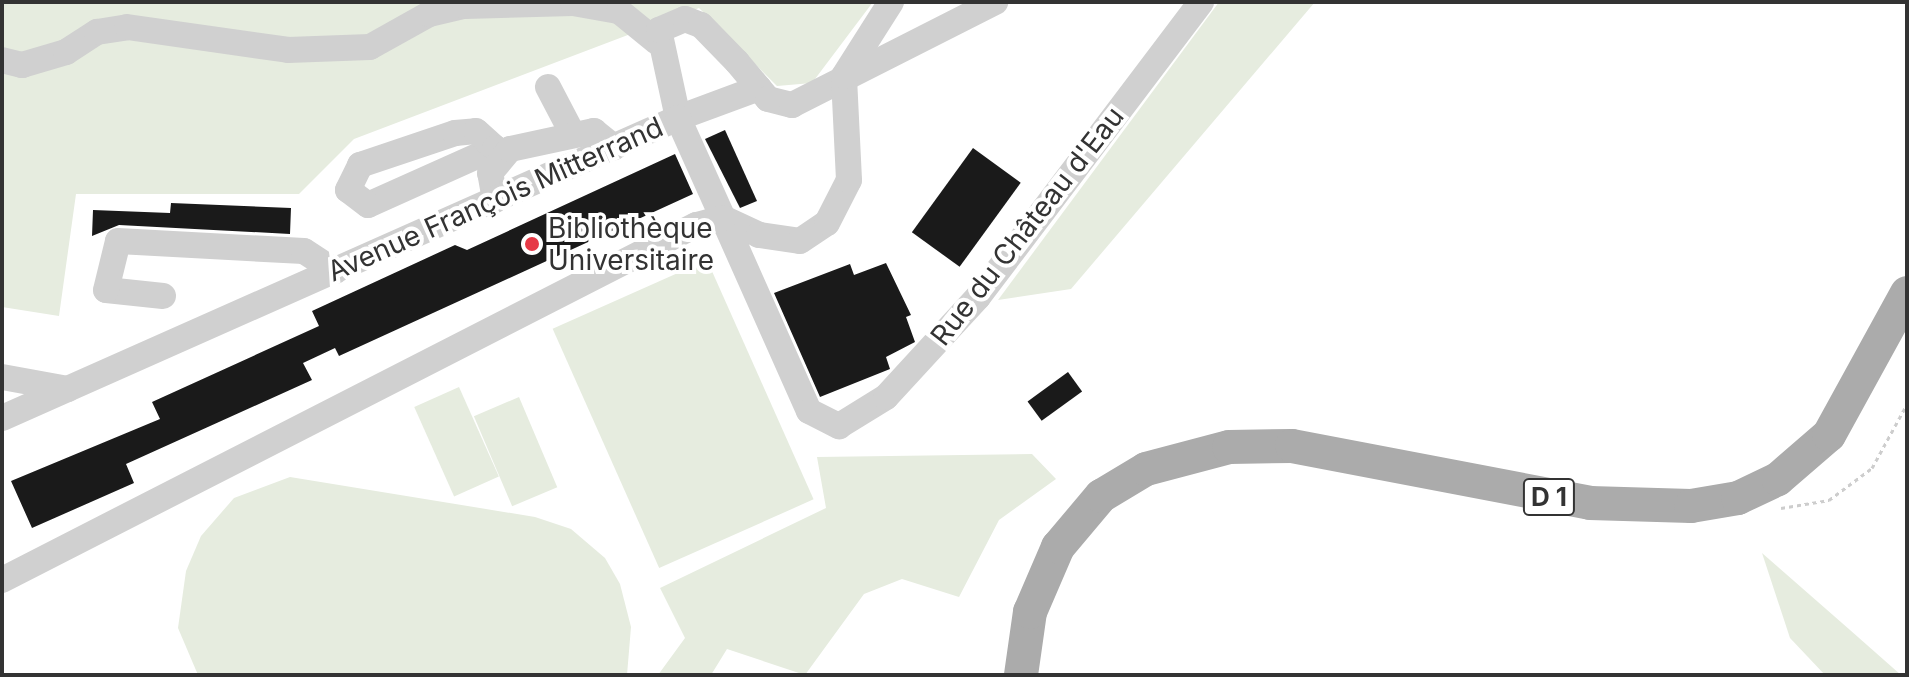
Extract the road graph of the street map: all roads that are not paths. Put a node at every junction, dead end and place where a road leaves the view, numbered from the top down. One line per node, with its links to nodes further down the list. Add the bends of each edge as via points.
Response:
1 (891, 2): 7 (street)
2 (995, 2): 7 (street)
3 (1201, 2): 15 (street, Rue du Château d'Eau, via 978,297 886,397 839,426 809,411)
4 (462, 4): 5 (street, via 573,3 619,11); 6 (street, via 429,14 370,47 288,50 127,27 97,32 66,52 22,65)
5 (657, 42): 9 (street, via 669,23 685,19 701,25); 10 (street)
6 (2, 60)
7 (844, 76): 9 (street, via 792,105 768,99); 15 (street, via 849,180 827,223 800,241 759,235)
8 (548, 87): 11 (street)
9 (759, 88): 10 (street)
10 (678, 118): 12 (street, Avenue François Mitterrand); 15 (street, Avenue François Mitterrand)
11 (572, 133): 12 (street, via 594,131); 13 (street)
12 (614, 147): 14 (street, Avenue François Mitterrand)
13 (499, 152): 13 (street, via 476,131 455,133 360,165 348,190 368,205); 14 (street, via 490,173)
14 (495, 200): 16 (street, Avenue François Mitterrand)
15 (723, 218): 22 (street, via 696,225)
16 (335, 271): 18 (street, via 304,251 118,241 106,290); 20 (street, Avenue François Mitterrand)
17 (1907, 293): 23 (main road, D 1, via 1829,435 1792,470 1744,496 1691,506 1590,503 1502,490 1346,454 1271,445 1171,459 1101,496 1068,531 1043,575 1026,631)
18 (163, 296)
19 (2, 377): 20 (street)
20 (68, 389): 21 (street, Avenue François Mitterrand)
21 (2, 418)
22 (2, 580)
23 (1021, 675)

